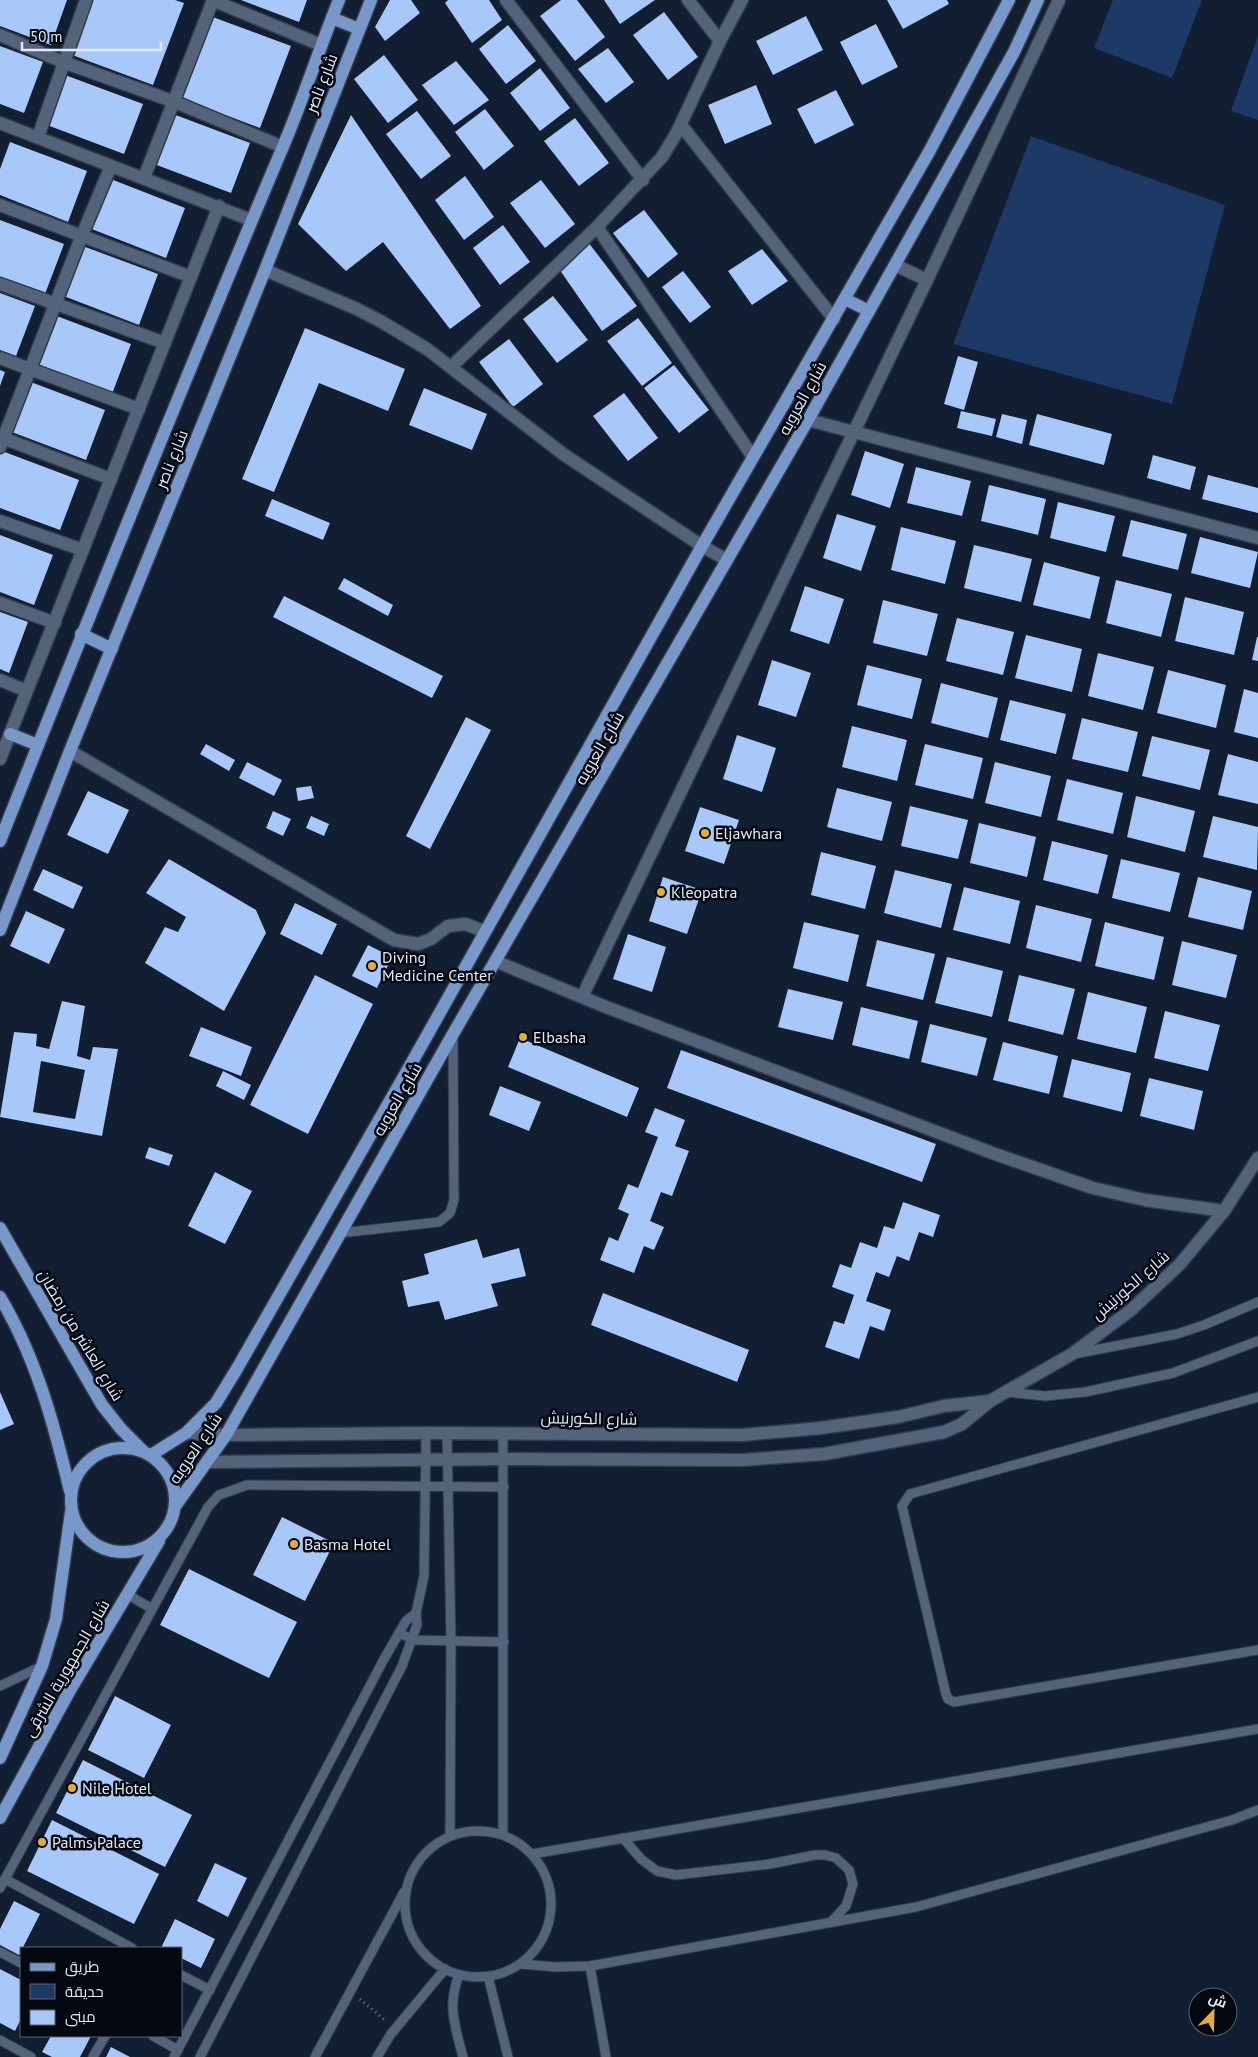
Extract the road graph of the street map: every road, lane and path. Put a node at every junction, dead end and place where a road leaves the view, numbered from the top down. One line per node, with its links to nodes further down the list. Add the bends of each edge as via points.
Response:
1 (86, 0): 16 (street)
2 (213, 0): 15 (street); 17 (street)
3 (339, 0): 11 (main road, شارع ناصر)
4 (371, 0): 12 (main road, شارع ناصر)
5 (506, 0): 24 (street)
6 (688, 0): 14 (street)
7 (742, 0): 14 (street)
8 (1009, 0): 35 (main road, شارع العروبه, via 933,144)
9 (1038, 0): 30 (main road, شارع العروبه, via 1014,52)
10 (1059, 0): 33 (street)
11 (332, 18): 12 (main road); 15 (main road, شارع ناصر)
12 (359, 29): 31 (main road, شارع ناصر)
13 (0, 35): 16 (street)
14 (720, 41): 19 (street)
15 (321, 45): 21 (main road, شارع ناصر)
16 (63, 62): 17 (street); 20 (street)
17 (175, 102): 21 (street); 23 (street)
18 (0, 125): 20 (street)
19 (681, 125): 24 (street, via 662,157); 38 (street)
20 (38, 137): 22 (street)
21 (283, 147): 27 (main road, شارع ناصر)
22 (111, 166): 23 (street); 29 (street)
23 (144, 178): 26 (street)
24 (643, 180): 28 (street)
25 (0, 205): 29 (street)
26 (219, 206): 27 (street); 32 (street)
27 (251, 220): 56 (main road, شارع ناصر)
28 (597, 228): 41 (street); 47 (street)
29 (82, 235): 32 (street); 36 (street)
30 (895, 265): 33 (street); 37 (main road, شارع العروبه)
31 (265, 270): 41 (street, via 382,322); 57 (main road, شارع ناصر)
32 (191, 277): 39 (street)
33 (927, 280): 45 (street)
34 (0, 284): 36 (street)
35 (845, 299): 37 (main road); 38 (main road, شارع العروبه)
36 (56, 303): 39 (street); 42 (street)
37 (869, 311): 44 (main road, شارع العروبه)
38 (834, 319): 47 (main road, شارع العروبه)
39 (165, 343): 43 (street)
40 (0, 358): 42 (street)
41 (451, 367): 51 (street, via 563,454)
42 (30, 369): 43 (street); 46 (street)
43 (139, 409): 48 (street)
44 (808, 420): 45 (street); 53 (main road, شارع العروبه)
45 (854, 432): 50 (street); 68 (street)
46 (1, 441): 48 (street)
47 (753, 457): 51 (main road, شارع العروبه)
48 (111, 479): 52 (street)
49 (0, 521): 52 (street)
50 (1258, 538)
51 (702, 546): 53 (street); 66 (main road, شارع العروبه)
52 (83, 550): 55 (street)
53 (727, 560): 67 (main road, شارع العروبه)
54 (0, 603): 55 (street)
55 (54, 622): 59 (street)
56 (81, 634): 57 (main road); 61 (main road, شارع ناصر)
57 (112, 649): 62 (main road, شارع ناصر)
58 (0, 680): 59 (street)
59 (28, 691): 60 (street)
60 (10, 734): 61 (main road); 63 (street)
61 (38, 745): 64 (main road, شارع ناصر)
62 (70, 751): 65 (main road, شارع ناصر); 66 (street, via 394,940 418,944 431,940 448,926 464,924)
63 (0, 759)
64 (0, 840)
65 (0, 930)
66 (484, 931): 81 (main road, شارع العروبه, via 238,1367 216,1403)
67 (495, 961): 68 (street); 69 (main road, شارع العروبه)
68 (582, 997): 71 (street, via 1058,1177 1145,1200)
69 (453, 1034): 73 (main road, شارع العروبه); 73 (lane, via 454,1200 450,1213 439,1222)
70 (1258, 1158): 71 (street, شارع الكورنيش)
71 (1224, 1211): 77 (street, شارع الكورنيش, via 1180,1264 1131,1310)
72 (0, 1228): 86 (main road, شارع العاشر من رمضان, via 102,1405 121,1429)
73 (340, 1233): 85 (main road, شارع العروبه)
74 (0, 1297): 94 (main road, via 18,1328 40,1381)
75 (1258, 1302): 77 (lane, via 1178,1334)
76 (1258, 1341): 78 (lane, via 1173,1373 1085,1392 1045,1396)
77 (1072, 1354): 78 (street, شارع الكورنيش)
78 (1006, 1392): 80 (street, شارع الكورنيش)
79 (1258, 1396): 105 (lane, via 910,1494 902,1506 946,1694 954,1702)
80 (990, 1402): 84 (street, شارع الكورنيش, via 944,1406 898,1417 821,1428 742,1435); 87 (street, شارع الكورنيش, via 962,1424 944,1432 824,1454 743,1460)
81 (186, 1433): 85 (street, شارع الكورنيش); 86 (main road, شارع العروبه)
82 (426, 1433): 83 (street, شارع الكورنيش); 85 (street, شارع الكورنيش); 88 (lane)
83 (447, 1434): 84 (street, شارع الكورنيش); 89 (lane)
84 (503, 1434): 87 (lane)
85 (226, 1435): 90 (main road, شارع العروبه)
86 (147, 1453): 94 (main road, via 124,1447 105,1450 89,1460 77,1474); 95 (main road, via 162,1464 170,1477)
87 (504, 1459): 89 (street, شارع الكورنيش); 92 (lane)
88 (425, 1460): 89 (street, شارع الكورنيش); 90 (street, شارع الكورنيش); 91 (lane)
89 (448, 1460): 93 (lane)
90 (208, 1462): 95 (main road, شارع العروبه)
91 (425, 1486): 93 (lane); 99 (lane, via 247,1485 230,1490 219,1495 208,1507); 100 (lane, via 424,1576)
92 (504, 1487): 93 (lane); 104 (lane)
93 (448, 1488): 103 (lane)
94 (70, 1492): 96 (main road)
95 (176, 1505): 97 (main road, via 172,1521)
96 (71, 1510): 97 (main road, via 87,1539 117,1553 134,1552 150,1546); 106 (main road, شارع الجمهورية الشرقى, via 56,1619)
97 (163, 1535): 98 (main road, شارع الجمهورية الشرقى)
98 (127, 1594): 99 (lane); 111 (main road, شارع الجمهورية الشرقى)
99 (152, 1609): 116 (lane)
100 (416, 1613): 101 (lane); 102 (lane, via 418,1625)
101 (399, 1633): 102 (lane); 129 (lane)
102 (414, 1640): 103 (lane); 138 (lane)
103 (451, 1642): 104 (lane); 113 (lane)
104 (504, 1642): 112 (lane)
105 (1258, 1650)
106 (42, 1666): 107 (lane); 109 (main road, شارع الجمهورية الشرقى)
107 (0, 1686)
108 (1258, 1729): 114 (lane)
109 (0, 1758)
110 (1258, 1810): 119 (lane, via 916,1908)
111 (0, 1818)
112 (503, 1834): 113 (lane, via 468,1831); 115 (lane)
113 (450, 1835): 117 (lane, via 422,1856)
114 (623, 1838): 115 (lane); 119 (lane, via 641,1860 657,1871 676,1875 815,1855 836,1858 849,1870 853,1884 846,1906)
115 (532, 1854): 123 (lane, via 543,1869 552,1903 550,1920 539,1944)
116 (5, 1880): 118 (lane); 120 (lane)
117 (406, 1887): 125 (lane, via 405,1913 413,1939 424,1953); 130 (lane)
118 (0, 1888)
119 (831, 1922): 124 (lane)
120 (130, 1947)
121 (0, 1952): 122 (lane)
122 (20, 1962)
123 (521, 1964): 124 (lane); 128 (lane)
124 (590, 1966): 143 (lane)
125 (445, 1969): 126 (lane); 131 (lane)
126 (459, 1975): 128 (lane); 141 (lane, via 452,2002)
127 (182, 1976): 129 (lane)
128 (488, 1976): 142 (lane)
129 (210, 1990): 135 (lane)
130 (350, 1991): 131 (path); 139 (lane)
131 (396, 2028): 140 (lane)
132 (104, 2037): 137 (lane)
133 (154, 2037): 135 (lane)
134 (0, 2040): 136 (lane)
135 (176, 2054)
136 (30, 2057)
137 (93, 2057)
138 (200, 2057)
139 (314, 2057)
140 (377, 2057)
141 (463, 2057)
142 (508, 2057)
143 (606, 2057)

